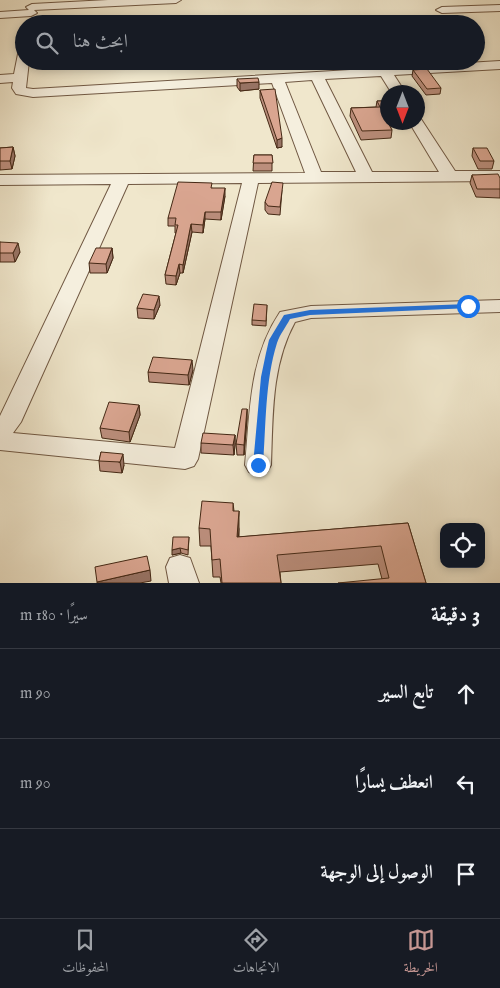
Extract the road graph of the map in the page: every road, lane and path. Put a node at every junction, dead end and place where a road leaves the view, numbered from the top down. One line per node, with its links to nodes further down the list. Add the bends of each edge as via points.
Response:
1 (176, 0): 5 (street)
2 (433, 0): 4 (street)
3 (500, 8): 4 (street)
4 (442, 10): 7 (street)
5 (32, 11): 6 (street)
6 (0, 15)
7 (446, 15)
8 (500, 65): 9 (street)
9 (485, 66)
10 (21, 70): 14 (street)
11 (418, 70): 12 (street)
12 (385, 72): 13 (street); 17 (street)
13 (317, 76): 15 (street); 22 (street)
14 (19, 78): 15 (street, via 19,88 33,93); 16 (street)
15 (277, 78): 21 (street)
16 (0, 79)
17 (393, 85)
18 (421, 130): 19 (street)
19 (450, 176): 20 (street); 22 (street)
20 (500, 176)
21 (315, 178): 22 (street); 23 (street)
22 (367, 178)
23 (251, 179): 24 (street); 28 (street, via 185,459)
24 (121, 180): 25 (street); 27 (street, via 9,422)
25 (2, 183)
26 (500, 306): 29 (street, via 338,311 287,317 270,353)
27 (0, 432)
28 (0, 441)
29 (258, 465)

